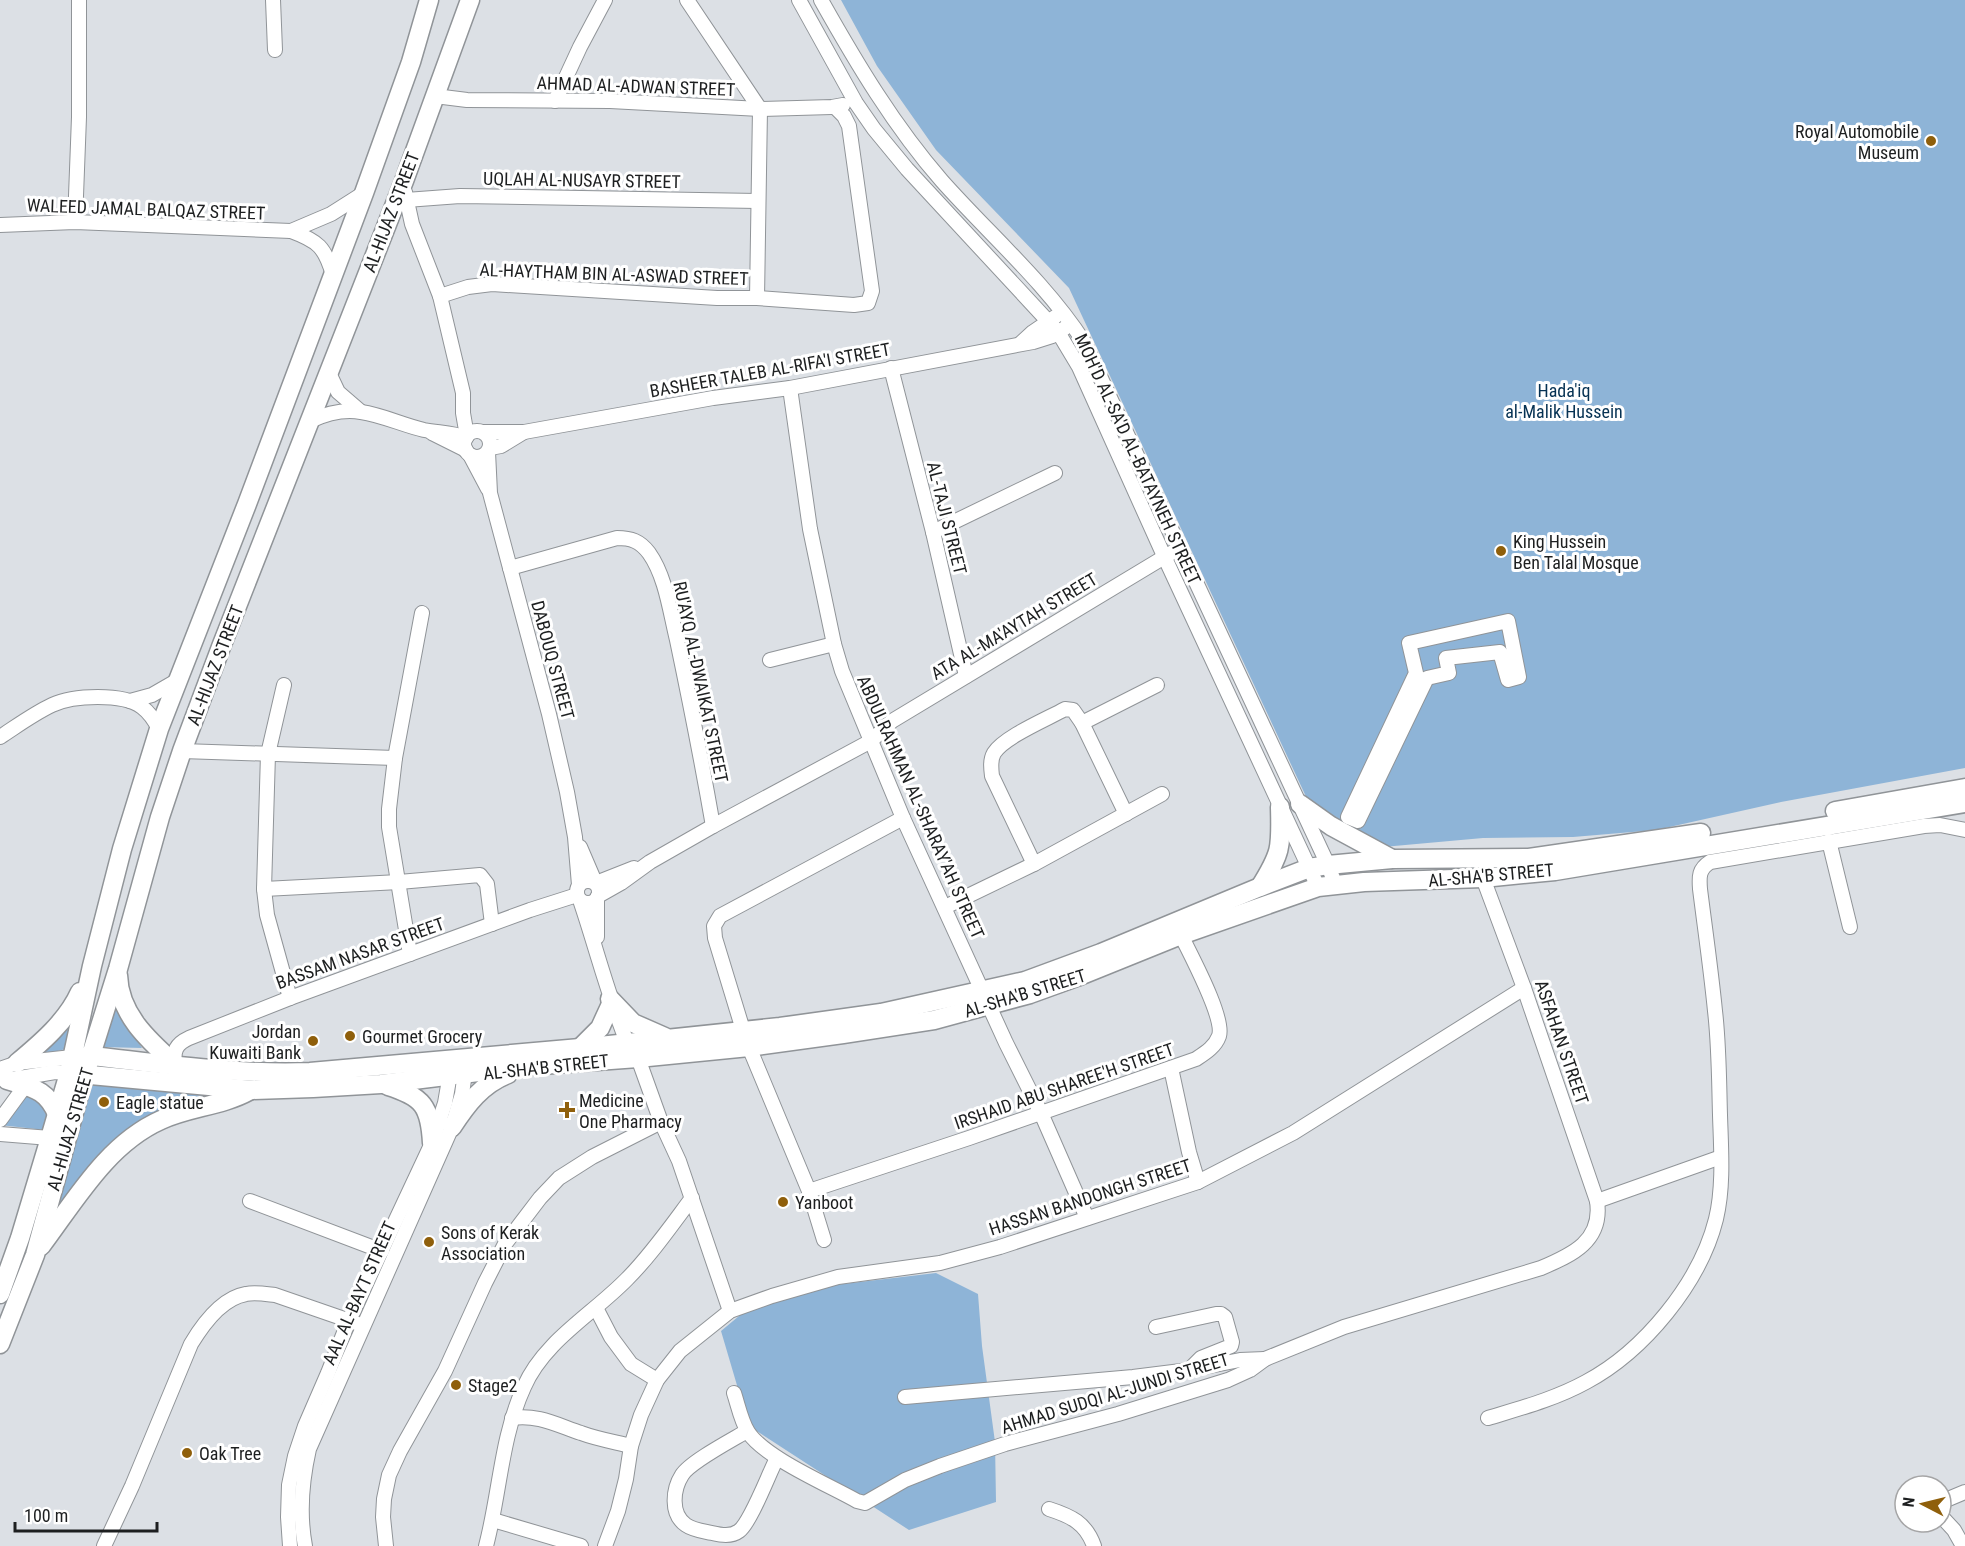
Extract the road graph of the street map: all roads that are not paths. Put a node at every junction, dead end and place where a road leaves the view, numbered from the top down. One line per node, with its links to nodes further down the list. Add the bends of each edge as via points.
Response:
1 (79, 0): 19 (street)
2 (273, 0): 9 (street)
3 (429, 0): 16 (main road, AL-HIJAZ STREET)
4 (470, 0): 10 (main road, AL-HIJAZ STREET)
5 (605, 0): 11 (street)
6 (687, 0): 14 (street)
7 (799, 0): 12 (street, MOH'D AL-SA'D AL-BATAYNEH STREET)
8 (821, 0): 25 (street, MOH'D AL-SA'D AL-BATAYNEH STREET, via 864,76 912,146)
9 (275, 50)
10 (435, 96): 11 (street, AHMAD AL-ADWAN STREET); 15 (main road, AL-HIJAZ STREET)
11 (555, 101): 14 (street, AHMAD AL-ADWAN STREET)
12 (856, 103): 13 (street, AHMAD AL-ADWAN STREET); 26 (street, MOH'D AL-SA'D AL-BATAYNEH STREET, via 907,169)
13 (835, 107): 14 (street, AHMAD AL-ADWAN STREET); 24 (street, via 849,126 872,291 868,303)
14 (760, 109): 18 (street, AL-HAYTHAM BIN AL-ASWAD STREET)
15 (404, 181): 17 (street); 31 (main road, AL-HIJAZ STREET)
16 (364, 193): 21 (street, WALEED JAMAL BALQAZ STREET, via 331,214); 22 (main road, AL-HIJAZ STREET)
17 (406, 200): 18 (street, UQLAH AL-NUSAYR STREET, via 460,196); 23 (street)
18 (758, 201): 24 (street, AL-HAYTHAM BIN AL-ASWAD STREET)
19 (75, 222): 20 (street, WALEED JAMAL BALQAZ STREET); 21 (street, WALEED JAMAL BALQAZ STREET)
20 (0, 225)
21 (291, 231): 22 (street, WALEED JAMAL BALQAZ STREET, via 319,245)
22 (333, 275): 48 (main road, AL-HIJAZ STREET)
23 (440, 296): 24 (street, AL-HAYTHAM BIN AL-ASWAD STREET, via 492,284); 36 (street, via 463,393 471,410)
24 (757, 298)
25 (1064, 311): 26 (street, BASHEER TALEB AL-RIFA'I STREET); 27 (street, MOH'D AL-SA'D AL-BATAYNEH STREET)
26 (1050, 321): 28 (street, MOH'D AL-SA'D AL-BATAYNEH STREET); 29 (street, BASHEER TALEB AL-RIFA'I STREET)
27 (1072, 324): 28 (street, BASHEER TALEB AL-RIFA'I STREET); 41 (street, MOH'D AL-SA'D AL-BATAYNEH STREET)
28 (1059, 332): 29 (street, BASHEER TALEB AL-RIFA'I STREET); 42 (street, MOH'D AL-SA'D AL-BATAYNEH STREET, via 1079,367)
29 (1021, 343): 30 (street, BASHEER TALEB AL-RIFA'I STREET)
30 (891, 368): 32 (street, BASHEER TALEB AL-RIFA'I STREET); 40 (street, AL-TAJI STREET)
31 (329, 373): 33 (street, BASHEER TALEB AL-RIFA'I STREET, via 338,392); 34 (main road, AL-HIJAZ STREET)
32 (790, 388): 35 (street, BASHEER TALEB AL-RIFA'I STREET); 45 (street, ABDULRAHMAN AL-SHARAY'AH STREET, via 809,519)
33 (360, 411): 34 (street, BASHEER TALEB AL-RIFA'I STREET, via 328,414); 36 (street, BASHEER TALEB AL-RIFA'I STREET)
34 (310, 421): 56 (main road, AL-HIJAZ STREET)
35 (524, 432): 36 (street, BASHEER TALEB AL-RIFA'I STREET); 37 (street, BASHEER TALEB AL-RIFA'I STREET)
36 (472, 440): 37 (street, BASHEER TALEB AL-RIFA'I STREET, via 480,457); 37 (street, via 489,437); 39 (street, DABOUQ STREET)
37 (489, 450): 39 (street, DABOUQ STREET)
38 (1055, 473): 40 (street)
39 (490, 493): 43 (street, DABOUQ STREET)
40 (933, 532): 47 (street, AL-TAJI STREET)
41 (1180, 547): 42 (street, ATA AL-MA'AYTAH STREET); 63 (street, MOH'D AL-SA'D AL-BATAYNEH STREET)
42 (1164, 556): 47 (street, ATA AL-MA'AYTAH STREET); 64 (street, MOH'D AL-SA'D AL-BATAYNEH STREET)
43 (510, 568): 68 (street, RU'AYQ AL-DWAIKAT STREET, via 617,538 636,540 649,553 668,601); 70 (street, DABOUQ STREET, via 549,714)
44 (422, 613): 58 (street)
45 (834, 644): 46 (street); 55 (street, ABDULRAHMAN AL-SHARAY'AH STREET)
46 (770, 660)
47 (966, 676): 55 (street, ATA AL-MA'AYTAH STREET, via 892,721)
48 (178, 680): 51 (street, via 152,695); 53 (main road, AL-HIJAZ STREET)
49 (284, 685): 57 (street)
50 (1157, 685): 52 (street)
51 (130, 701): 53 (street, via 144,709); 54 (street, via 63,701)
52 (1082, 723): 65 (street); 73 (street, via 1073,710 1065,710 1010,739 993,755 992,776)
53 (159, 729): 89 (main road, AL-HIJAZ STREET)
54 (0, 737)
55 (871, 741): 67 (street, ABDULRAHMAN AL-SHARAY'AH STREET); 68 (street)
56 (182, 751): 57 (street); 90 (main road, AL-HIJAZ STREET)
57 (268, 754): 58 (street); 80 (street)
58 (395, 758): 77 (street, via 388,819)
59 (1965, 788): 61 (main road, AL-SHA'B STREET)
60 (1162, 794): 65 (street)
61 (1920, 803): 62 (main road, AL-SHA'B STREET); 72 (main road, AL-SHA'B STREET, via 1561,855 1501,860); 76 (main road, AL-SHA'B STREET, via 1555,871)
62 (1965, 803)
63 (1300, 804): 72 (main road); 74 (street, MOH'D AL-SA'D AL-BATAYNEH STREET)
64 (1280, 807): 75 (street, MOH'D AL-SA'D AL-BATAYNEH STREET); 79 (main road, via 1279,855)
65 (1126, 814): 73 (street)
66 (1348, 817): 66 (street, via 1358,821 1427,678 1449,673 1446,658 1500,652 1508,680 1519,677 1508,621 1409,643 1416,673)
67 (903, 818): 83 (street, ABDULRAHMAN AL-SHARAY'AH STREET); 96 (street, via 720,916 714,926 715,938)
68 (713, 826): 81 (street)
69 (1965, 830): 71 (street, via 1924,826)
70 (575, 837): 81 (street, DABOUQ STREET); 82 (street, DABOUQ STREET)
71 (1829, 841): 85 (street); 117 (street, via 1710,862 1701,870 1718,1046)
72 (1392, 859): 74 (main road, AL-SHA'B STREET)
73 (1034, 864): 83 (street)
74 (1328, 865): 75 (main road, AL-SHA'B STREET); 78 (street, MOH'D AL-SA'D AL-BATAYNEH STREET)
75 (1310, 868): 78 (street, MOH'D AL-SA'D AL-BATAYNEH STREET); 79 (main road, AL-SHA'B STREET)
76 (1483, 879): 78 (main road, AL-SHA'B STREET); 91 (street, ASFAHAN STREET)
77 (399, 882): 80 (street); 84 (street, via 480,875 487,884); 88 (street)
78 (1327, 885): 86 (main road, AL-SHA'B STREET)
79 (1260, 887): 93 (main road, AL-SHA'B STREET)
80 (264, 889): 92 (street, via 267,915)
81 (597, 890): 82 (street, via 588,880); 82 (street, via 589,903); 87 (street, DABOUQ STREET)
82 (579, 893): 84 (street, BASSAM NASAR STREET); 87 (street, DABOUQ STREET)
83 (945, 907): 93 (street, ABDULRAHMAN AL-SHARAY'AH STREET)
84 (492, 924): 88 (street, BASSAM NASAR STREET)
85 (1850, 927)
86 (1181, 935): 93 (main road, AL-SHA'B STREET, via 1030,994); 104 (street, IRSHAID ABU SHAREE'H STREET, via 1220,1027 1211,1048 1196,1059)
87 (596, 948): 94 (street, DABOUQ STREET)
88 (410, 954): 92 (street, BASSAM NASAR STREET)
89 (92, 966): 101 (main road, AL-HIJAZ STREET); 105 (main road, via 74,1005 42,1042)
90 (118, 969): 100 (main road, via 122,1000 129,1015); 101 (main road, AL-HIJAZ STREET)
91 (1524, 988): 118 (street, HASSAN BANDONGH STREET, via 1293,1133); 122 (street, ASFAHAN STREET)
92 (290, 998): 100 (street, BASSAM NASAR STREET, via 183,1040 175,1049)
93 (987, 998): 96 (main road, AL-SHA'B STREET, via 780,1027); 109 (street, ABDULRAHMAN AL-SHARAY'AH STREET)
94 (611, 1001): 95 (main road, via 639,1027); 97 (street, DABOUQ STREET); 98 (main road, via 596,1033)
95 (670, 1038): 96 (main road, AL-SHA'B STREET); 97 (main road, AL-SHA'B STREET)
96 (746, 1039): 99 (main road, AL-SHA'B STREET); 119 (street)
97 (627, 1042): 98 (main road, AL-SHA'B STREET)
98 (580, 1048): 103 (main road, AL-SHA'B STREET)
99 (638, 1058): 102 (main road, AL-SHA'B STREET); 112 (street)
100 (175, 1064): 101 (main road, AL-SHA'B STREET); 103 (main road, AL-SHA'B STREET, via 277,1073)
101 (80, 1065): 105 (street); 105 (street, via 55,1072); 108 (main road, AL-SHA'B STREET); 110 (main road, AL-HIJAZ STREET); 127 (main road, AL-HIJAZ STREET)
102 (528, 1066): 103 (main road, AL-SHA'B STREET); 113 (main road, via 483,1088)
103 (458, 1067): 106 (main road, AL-SHA'B STREET); 113 (street, AAL AL-BAYT STREET, via 462,1094); 116 (street, AAL AL-BAYT STREET)
104 (1171, 1068): 109 (street, IRSHAID ABU SHAREE'H STREET); 118 (street)
105 (6, 1073): 107 (main road)
106 (381, 1084): 108 (main road, AL-SHA'B STREET); 116 (main road, via 408,1092 423,1104 430,1120)
107 (26, 1086): 110 (main road, via 50,1099); 111 (street)
108 (252, 1090): 127 (main road, via 161,1120 133,1137 93,1176)
109 (1041, 1113): 119 (street, IRSHAID ABU SHAREE'H STREET); 123 (street, ABDULRAHMAN AL-SHARAY'AH STREET)
110 (57, 1114): 115 (main road, AL-HIJAZ STREET)
111 (0, 1120)
112 (661, 1122): 120 (street); 151 (street, via 559,1178 505,1244 445,1371 389,1475 383,1508)
113 (452, 1127): 132 (street, AAL AL-BAYT STREET)
114 (0, 1134): 115 (street)
115 (51, 1138): 128 (main road, AL-HIJAZ STREET)
116 (432, 1143): 126 (street, AAL AL-BAYT STREET)
117 (1721, 1157): 122 (street); 141 (street, via 1716,1218 1699,1266 1685,1290 1656,1324 1626,1354 1587,1382)
118 (1198, 1182): 123 (street, HASSAN BANDONGH STREET)
119 (808, 1191): 125 (street)
120 (692, 1198): 129 (street, via 655,1248); 130 (street)
121 (250, 1201): 126 (street)
122 (1597, 1201): 124 (street, ASFAHAN STREET)
123 (1087, 1218): 130 (street, HASSAN BANDONGH STREET, via 955,1259 838,1277)
124 (1598, 1219): 135 (street, AHMAD SUDQI AL-JUNDI STREET, via 1584,1244 1556,1262 1344,1327)
125 (824, 1240)
126 (382, 1251): 131 (street, AAL AL-BAYT STREET)
127 (35, 1255): 134 (main road, AL-HIJAZ STREET)
128 (0, 1294)
129 (596, 1308): 137 (street, via 630,1364); 140 (street, via 547,1351 524,1386)
130 (730, 1311): 137 (street, HASSAN BANDONGH STREET, via 680,1351)
131 (349, 1320): 132 (street); 148 (street, via 261,1293 244,1294 220,1306 191,1344); 149 (street, AAL AL-BAYT STREET, via 295,1455 288,1501)
132 (364, 1326): 150 (street, AAL AL-BAYT STREET, via 309,1449 302,1502)
133 (1156, 1328): 136 (street, via 1216,1314 1225,1317 1231,1346 1201,1358)
134 (0, 1344)
135 (1265, 1359): 136 (street); 144 (street, AHMAD SUDQI AL-JUNDI STREET, via 1228,1380 940,1466 891,1486 865,1503)
136 (1189, 1370): 139 (street)
137 (657, 1380): 143 (street, HASSAN BANDONGH STREET, via 640,1415)
138 (734, 1393): 142 (street, AHMAD SUDQI AL-JUNDI STREET)
139 (905, 1397)
140 (512, 1418): 143 (street, via 539,1418); 146 (street)
141 (1488, 1418)
142 (747, 1431): 144 (street, AHMAD SUDQI AL-JUNDI STREET); 144 (street, via 683,1473 674,1502 676,1513 686,1526 720,1535 741,1529)
143 (632, 1446): 154 (street, HASSAN BANDONGH STREET, via 611,1533)
144 (777, 1458)
145 (1049, 1509): 155 (street, via 1078,1521)
146 (493, 1520): 152 (street); 153 (street)
147 (1953, 1529): 156 (street)
148 (104, 1546)
149 (290, 1546)
150 (305, 1546)
151 (386, 1546)
152 (486, 1546)
153 (581, 1546)
154 (604, 1546)
155 (1094, 1546)
156 (1963, 1546)

